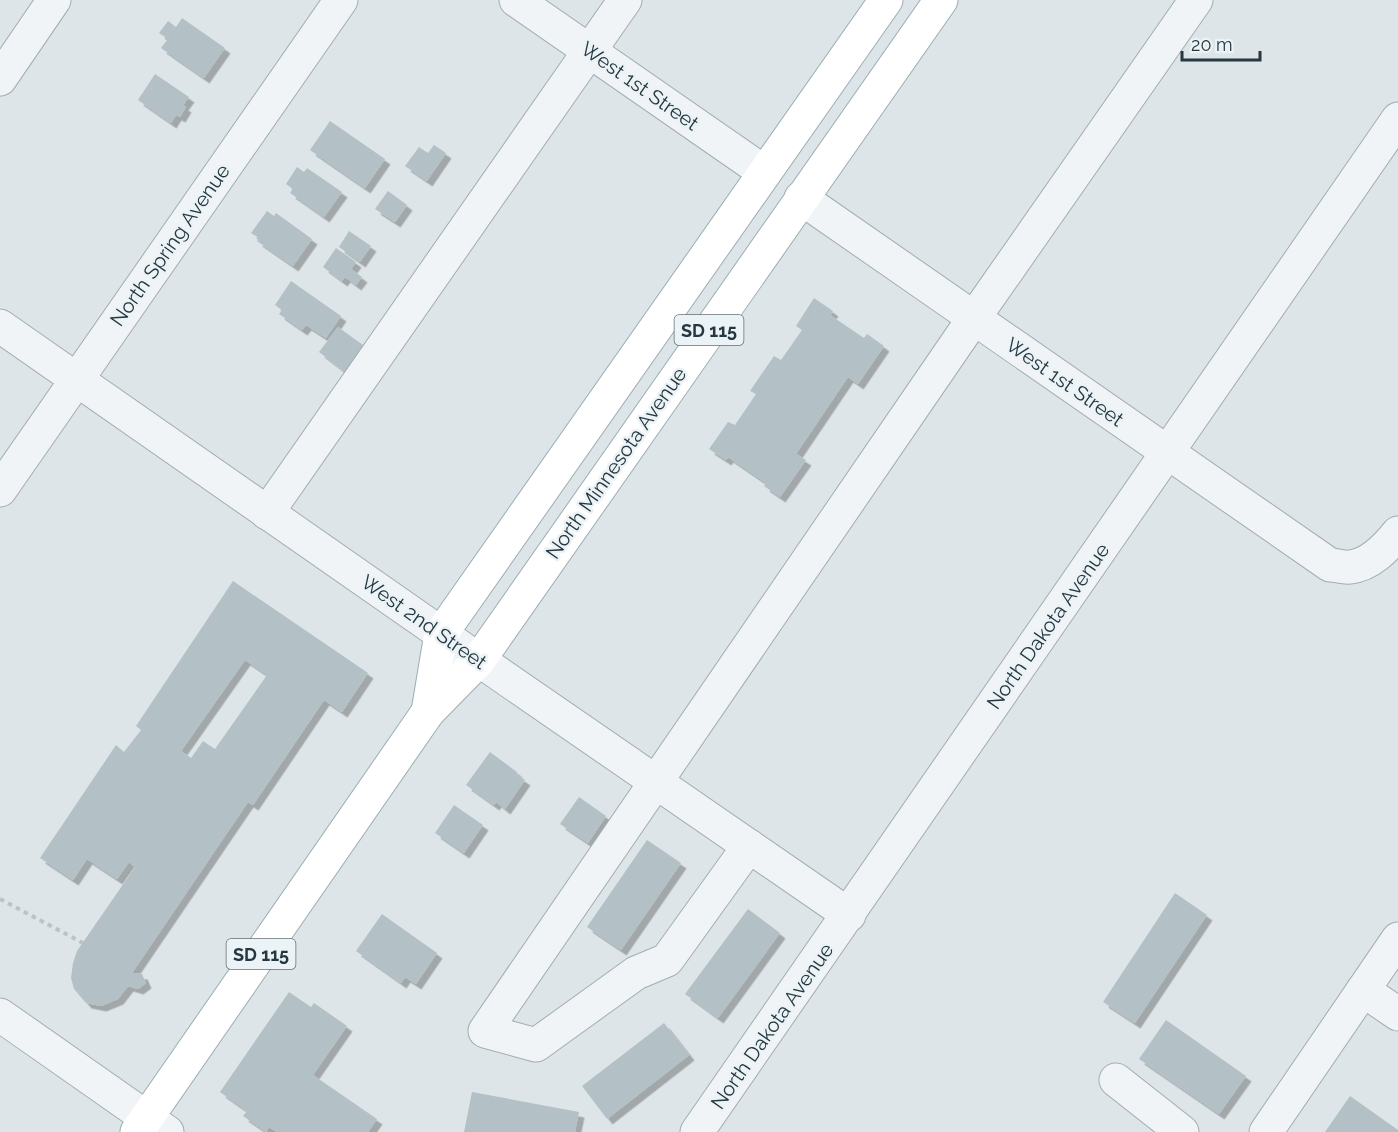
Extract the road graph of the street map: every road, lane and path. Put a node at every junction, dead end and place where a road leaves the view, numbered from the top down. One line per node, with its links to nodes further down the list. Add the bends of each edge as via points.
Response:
1 (54, 0): 9 (street)
2 (340, 0): 15 (street, North Spring Avenue)
3 (516, 0): 8 (street, West 1st Street)
4 (625, 0): 8 (street)
5 (886, 0): 11 (main road, North Minnesota Avenue / SD 115)
6 (941, 0): 12 (main road, North Minnesota Avenue / SD 115)
7 (1196, 0): 13 (street)
8 (590, 51): 11 (street, West 1st Street); 18 (street)
9 (0, 79)
10 (1398, 119): 16 (street, North Dakota Avenue)
11 (764, 172): 20 (main road, North Minnesota Avenue / SD 115)
12 (801, 198): 13 (street, West 1st Street); 21 (main road, North Minnesota Avenue / SD 115)
13 (974, 318): 16 (street, West 1st Street); 23 (street)
14 (0, 326): 15 (street, West 2nd Street)
15 (76, 379): 17 (street, North Spring Avenue); 18 (street, West 2nd Street)
16 (1167, 452): 19 (street, West 1st Street, via 1330,565 1350,568 1366,561); 26 (street, North Dakota Avenue)
17 (0, 490)
18 (267, 513): 20 (street, West 2nd Street)
19 (1398, 533)
20 (441, 634): 21 (street, West 2nd Street); 22 (main road, North Minnesota Avenue / SD 115)
21 (479, 660): 22 (main road, North Minnesota Avenue / SD 115); 23 (street, West 2nd Street)
22 (428, 712): 33 (main road, North Minnesota Avenue / SD 115)
23 (655, 782): 24 (street, West 2nd Street); 24 (street, via 485,1031 536,1045 636,973 667,960)
24 (749, 846): 26 (street, West 2nd Street)
25 (0, 899): 28 (path)
26 (849, 915): 34 (street, North Dakota Avenue)
27 (1398, 939): 29 (street)
28 (82, 944)
29 (1363, 990): 30 (street); 36 (street)
30 (1398, 1014)
31 (0, 1015): 33 (street)
32 (1116, 1080): 35 (street)
33 (150, 1127)
34 (697, 1132)
35 (1182, 1132)
36 (1266, 1132)

